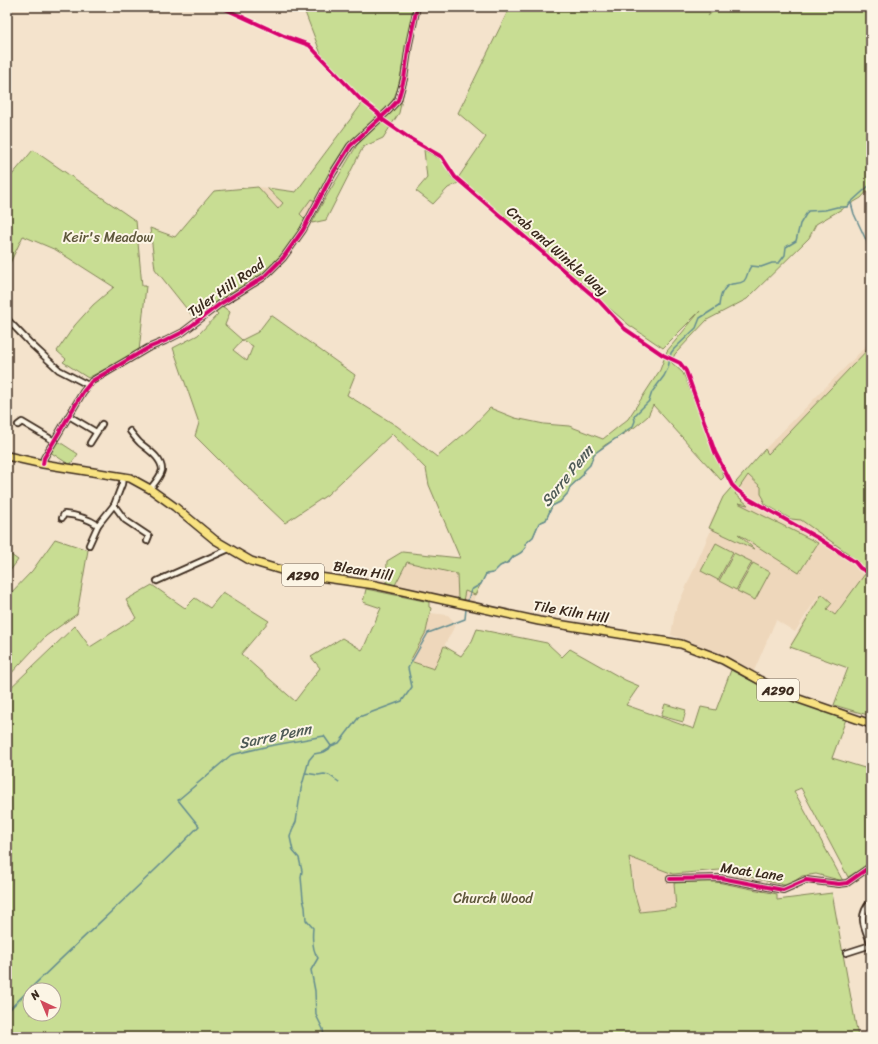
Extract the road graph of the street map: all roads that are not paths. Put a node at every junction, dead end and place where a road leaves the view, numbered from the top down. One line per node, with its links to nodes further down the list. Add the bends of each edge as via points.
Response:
1 (417, 7): 3 (street, Tyler Hill Road, via 398,100 350,146 303,230 283,258 264,277 220,304 183,332 148,348)
2 (7, 319): 3 (street, via 59,370)
3 (88, 385): 4 (street, Tyler Hill Road)
4 (69, 416): 8 (street); 9 (street, Tyler Hill Road)
5 (102, 424): 8 (street)
6 (18, 425): 9 (street, via 22,422)
7 (130, 430): 14 (street, via 161,464 160,474)
8 (96, 432): 10 (street)
9 (54, 441): 12 (street, Tyler Hill Road)
10 (90, 443)
11 (7, 456): 12 (main road, A290)
12 (43, 464): 13 (main road, A290)
13 (123, 476): 14 (main road, A290); 15 (street)
14 (150, 489): 20 (main road, Blean Hill / A290)
15 (114, 505): 17 (street); 18 (street, via 125,520 149,536)
16 (62, 518): 17 (street, via 64,514 73,514)
17 (98, 525): 19 (street)
18 (147, 541)
19 (89, 545)
20 (229, 549): 21 (street); 22 (main road, Blean Hill / A290, via 251,561 291,573 375,585)
21 (157, 581)
22 (448, 601): 23 (main road, Tile Kiln Hill / A290, via 689,647 723,660 793,697)
23 (871, 724)
24 (871, 866): 25 (street, Moat Lane, via 847,883 832,884 806,880 783,890 721,878)
25 (670, 879)
26 (871, 900): 27 (street, via 864,910 862,920)
27 (871, 944): 28 (street)
28 (846, 953)

